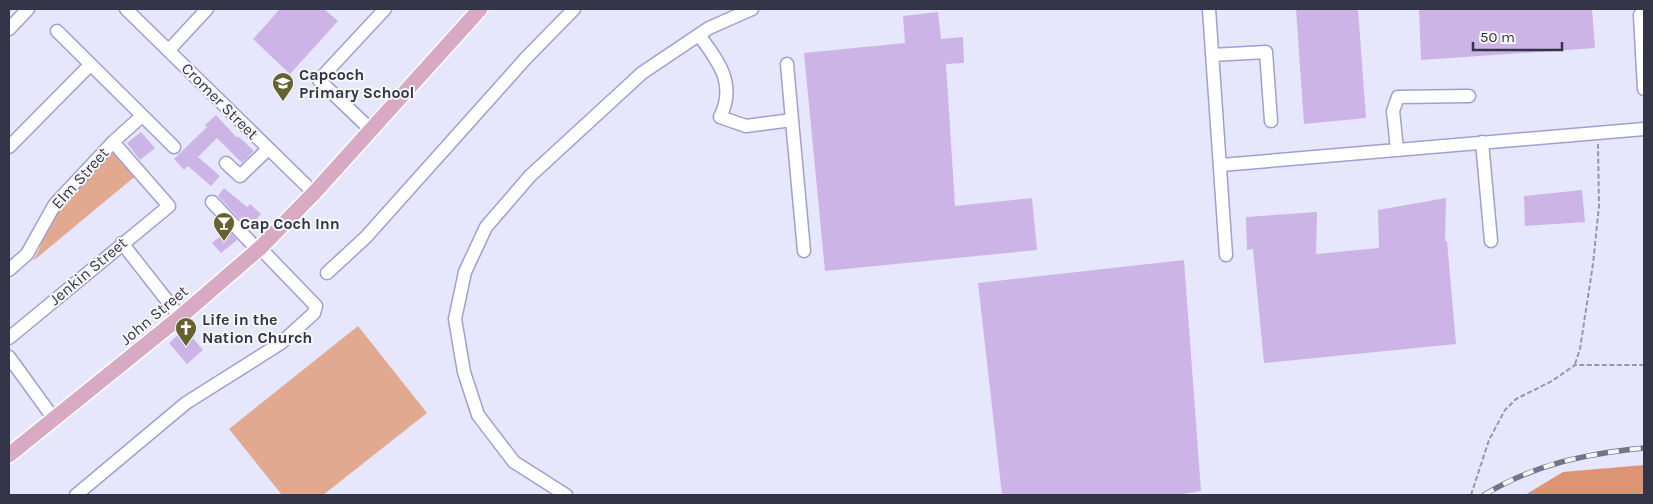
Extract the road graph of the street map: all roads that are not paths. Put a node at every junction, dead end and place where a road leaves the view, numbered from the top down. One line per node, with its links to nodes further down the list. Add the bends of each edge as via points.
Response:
1 (28, 9): 10 (street)
2 (126, 9): 13 (street, Cromer Street)
3 (207, 9): 13 (street)
4 (385, 9): 23 (street, via 319,80)
5 (480, 9): 23 (main road, John Street)
6 (574, 9): 40 (street, via 366,237)
7 (752, 9): 12 (street)
8 (1209, 9): 14 (street)
9 (1644, 14): 17 (street, via 1640,15)
10 (9, 29)
11 (58, 31): 16 (street)
12 (699, 35): 20 (street, via 717,60 727,83 720,117 746,126); 47 (street, via 642,73 530,176 486,227 465,272 455,319 464,372 478,415 514,462)
13 (169, 50): 28 (street, Cromer Street)
14 (1212, 55): 21 (street, via 1266,52); 31 (street)
15 (787, 64): 20 (street)
16 (90, 65): 19 (street); 26 (street)
17 (1644, 89)
18 (1469, 96): 29 (street, via 1398,97 1393,111)
19 (142, 116): 24 (street, Elm Street); 27 (street)
20 (792, 120): 37 (street)
21 (1271, 121)
22 (1644, 129): 25 (street)
23 (371, 130): 32 (main road, John Street)
24 (113, 142): 35 (street, Jenkin Street, via 169,206); 39 (street, Elm Street, via 55,204 27,254)
25 (1482, 142): 29 (street); 34 (street)
26 (9, 147)
27 (174, 147)
28 (268, 148): 30 (street, via 240,176); 32 (street, Cromer Street)
29 (1397, 149): 31 (street)
30 (226, 164)
31 (1221, 165): 38 (street)
32 (314, 193): 36 (main road, John Street)
33 (212, 202): 36 (street)
34 (1492, 241)
35 (122, 243): 41 (street); 42 (street, Jenkin Street)
36 (258, 248): 41 (main road, John Street); 46 (street, via 316,306 314,313 281,343 186,403)
37 (804, 251)
38 (1226, 255)
39 (9, 270)
40 (327, 273)
41 (180, 317): 44 (main road, John Street)
42 (9, 338)
43 (9, 357): 44 (street)
44 (54, 419): 45 (main road, John Street)
45 (9, 455)
46 (76, 495)
47 (566, 495)

